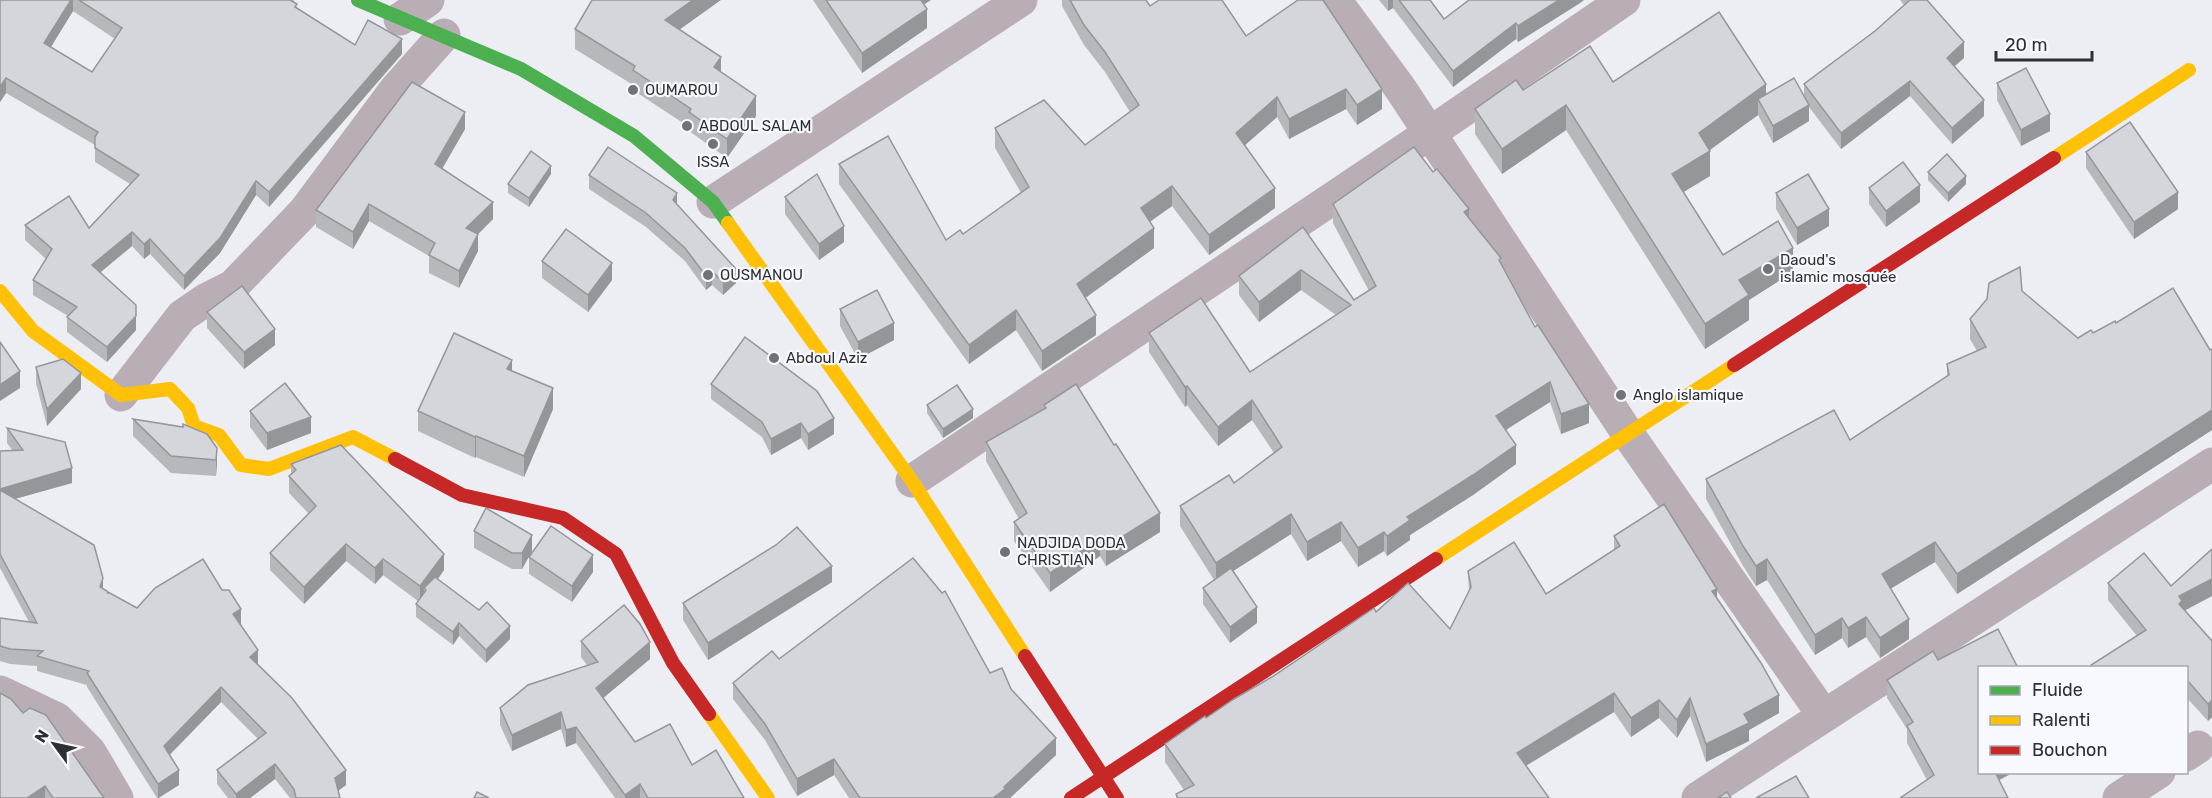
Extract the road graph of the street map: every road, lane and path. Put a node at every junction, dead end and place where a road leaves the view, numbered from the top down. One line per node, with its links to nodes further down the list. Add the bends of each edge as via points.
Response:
1 (358, 0): 6 (street)
2 (428, 0): 6 (street)
3 (1021, 0): 10 (street)
4 (1335, 0): 9 (street)
5 (1624, 0): 9 (street)
6 (400, 18): 7 (street)
7 (444, 35): 10 (street, via 520,69 634,136); 12 (street, via 395,90 304,212 233,286 182,316)
8 (2189, 70): 13 (street)
9 (1431, 133): 13 (street); 15 (street)
10 (713, 202): 15 (street)
11 (0, 291): 12 (street, via 33,331)
12 (121, 395): 21 (street, via 170,389 188,408 194,426 219,435 241,465 269,469 353,437 462,495 562,518 616,554 673,663)
13 (1628, 434): 17 (street); 19 (street)
14 (2212, 464): 17 (street)
15 (912, 482): 19 (street)
16 (0, 692): 20 (street, via 57,720 90,752)
17 (1824, 716): 24 (street)
18 (2156, 774): 25 (street)
19 (1103, 777): 22 (street); 23 (street)
20 (117, 798)
21 (768, 798)
22 (1071, 798)
23 (1117, 798)
24 (1698, 798)
25 (2119, 798)

